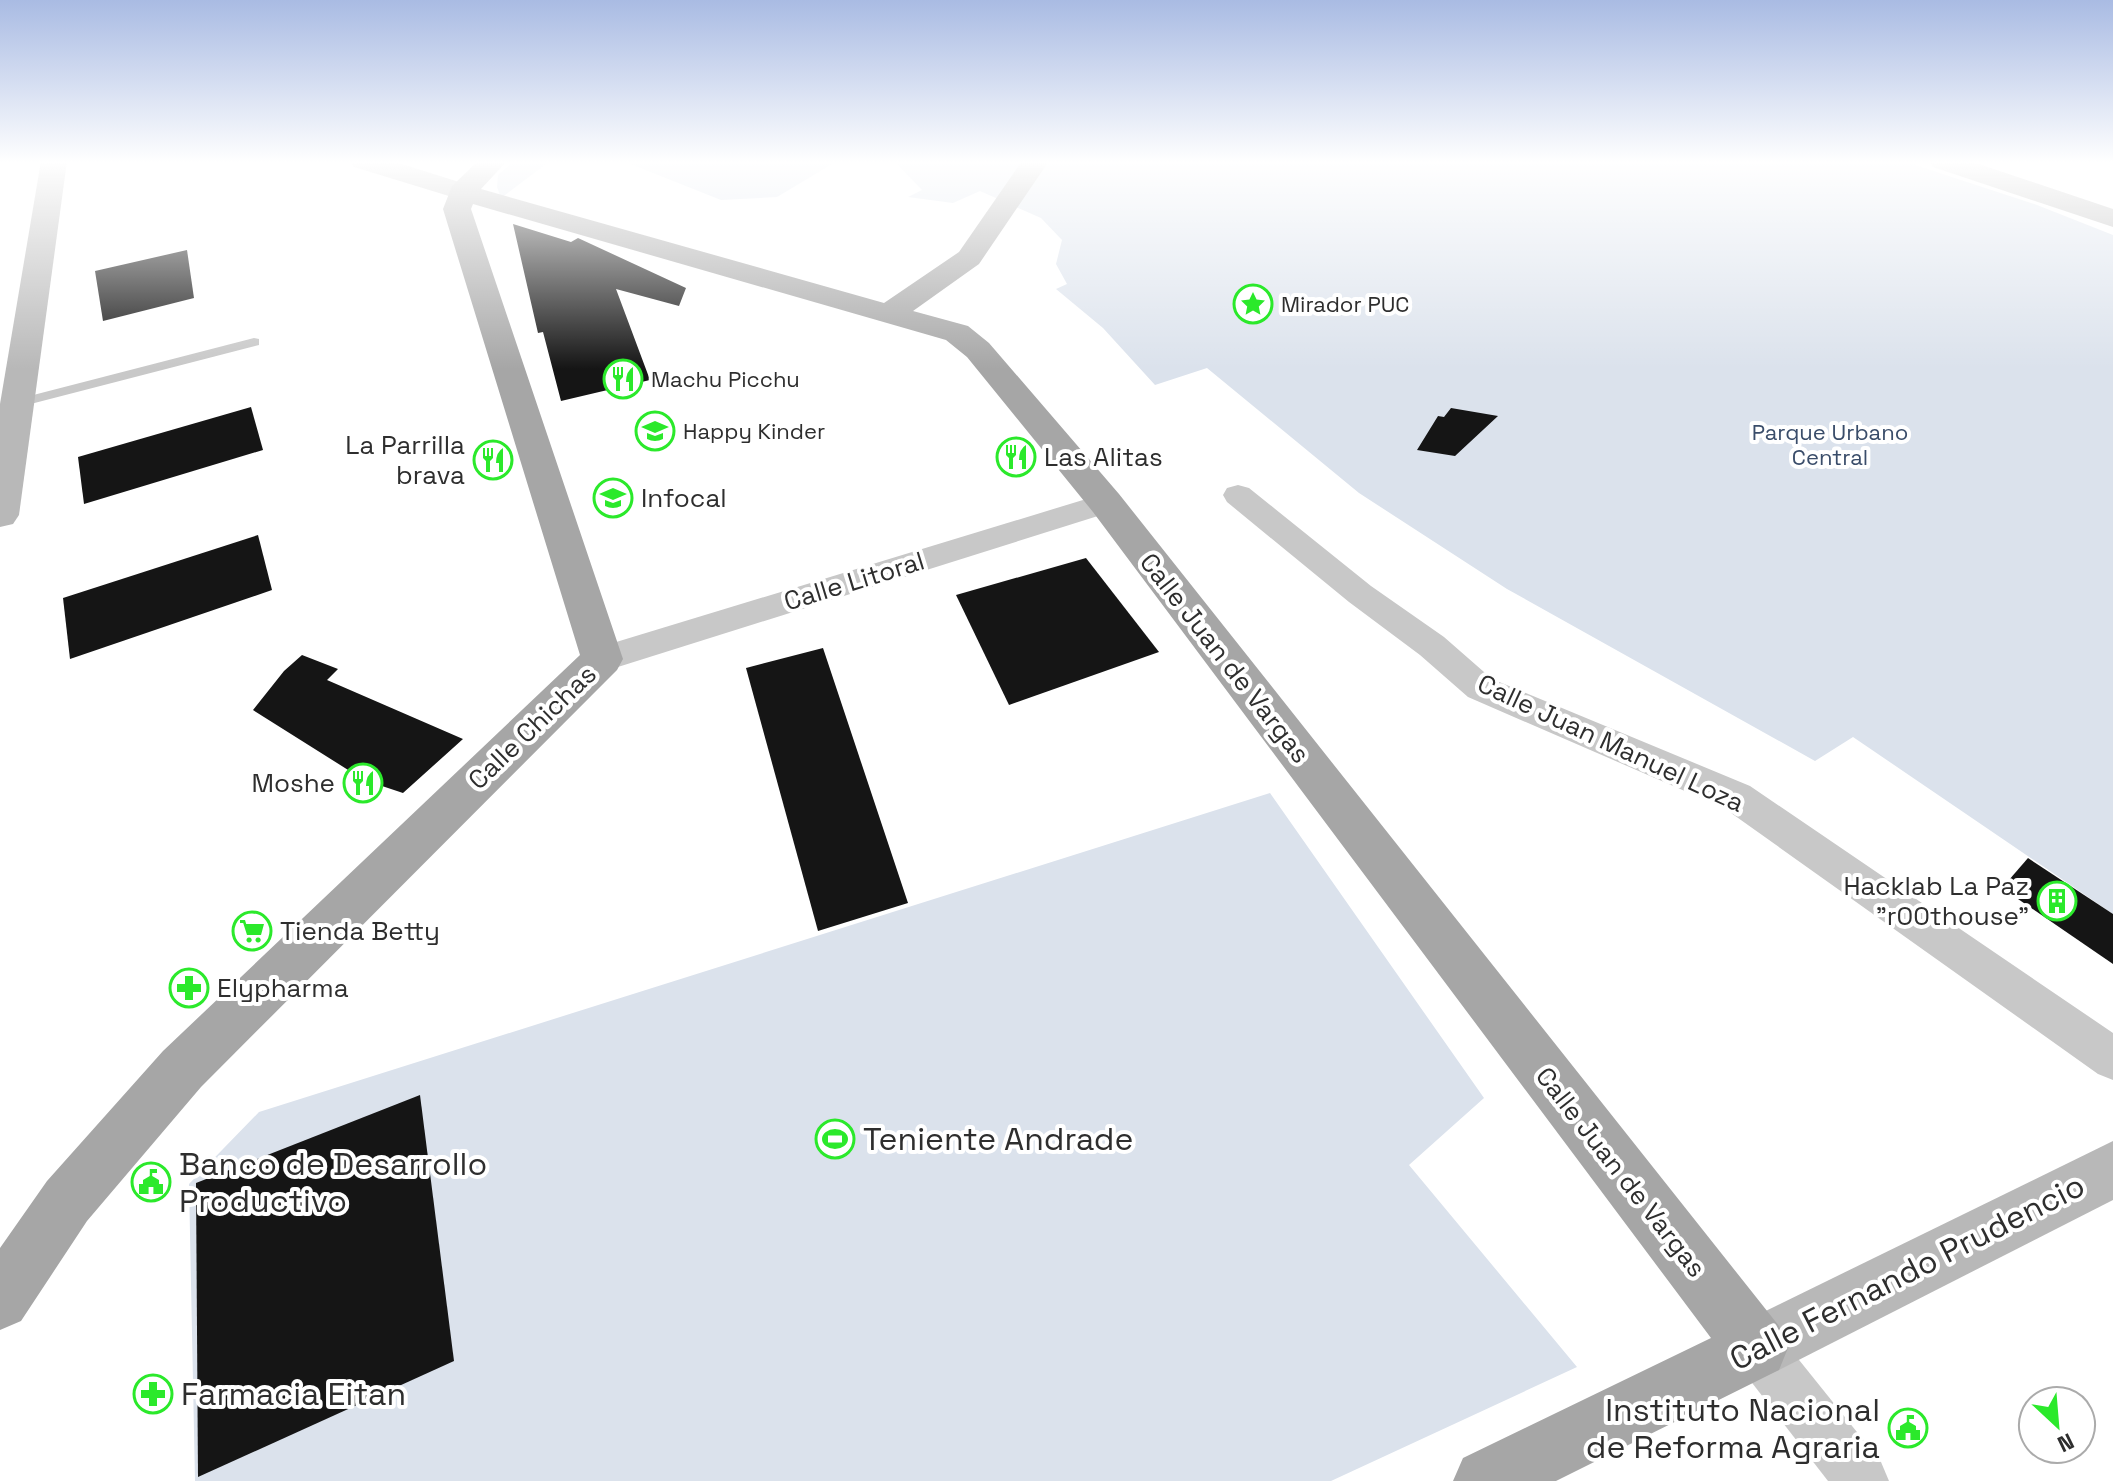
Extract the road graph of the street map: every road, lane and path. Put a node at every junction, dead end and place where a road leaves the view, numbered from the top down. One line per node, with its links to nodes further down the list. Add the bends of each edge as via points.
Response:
1 (44, 230): 7 (main road)
2 (464, 230): 11 (main road, Calle Chichas)
3 (598, 230): 5 (main road, Calle Juan de Vargas)
4 (990, 230): 5 (main road, via 956,269)
5 (891, 312): 9 (main road, Calle Juan de Vargas, via 957,333 978,350)
6 (254, 342): 7 (lane)
7 (19, 403): 10 (main road)
8 (1238, 495): 12 (street, Calle Juan Manuel Loza, via 1480,688 1737,797)
9 (1106, 503): 11 (street, Calle Litoral); 15 (main road, Calle Juan de Vargas)
10 (0, 515)
11 (602, 659): 14 (main road, Calle Chichas, via 182,1069 67,1201)
12 (2113, 1059)
13 (2113, 1169): 15 (main road, Calle Fernando Prudencio)
14 (0, 1300)
15 (1757, 1348): 16 (main road, Calle Fernando Prudencio); 17 (street, Calle Juan de Vargas)
16 (1486, 1481)
17 (1862, 1481)

